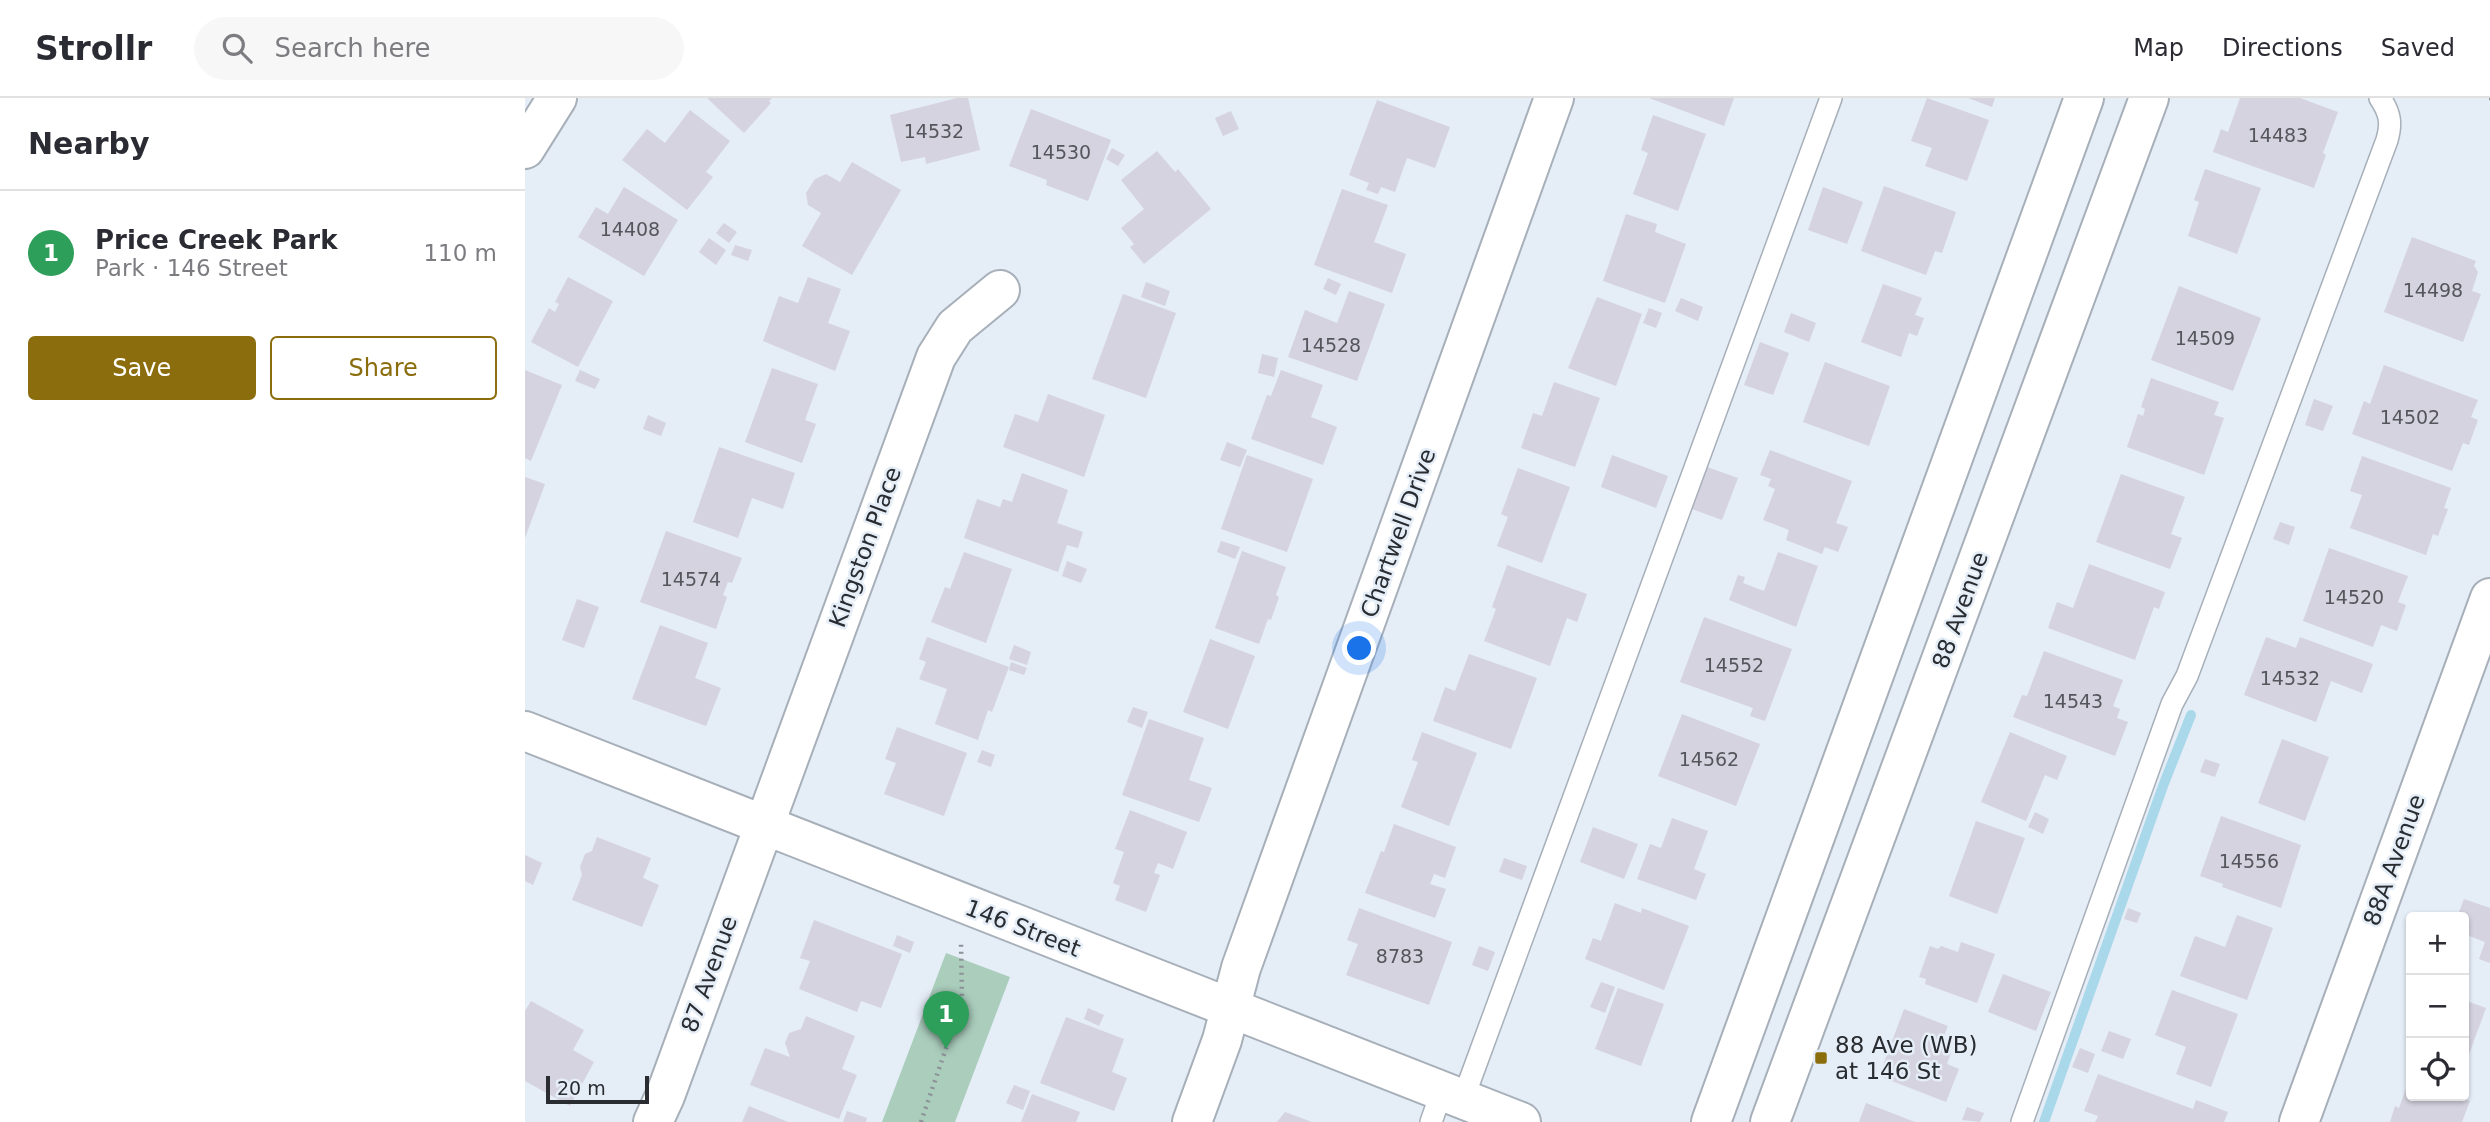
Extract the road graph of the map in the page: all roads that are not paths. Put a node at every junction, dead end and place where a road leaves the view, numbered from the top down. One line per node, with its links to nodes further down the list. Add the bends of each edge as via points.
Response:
1 (557, 98): 7 (street)
2 (1554, 98): 12 (street, Chartwell Drive, via 1241,968)
3 (1831, 98): 13 (lane)
4 (2084, 98): 17 (street)
5 (2149, 98): 18 (street, 88 Avenue)
6 (2380, 98): 19 (lane, via 2389,112 2386,140 2187,676 2172,704)
7 (525, 149)
8 (1000, 290): 11 (street, Kingston Place, via 955,327 936,357)
9 (2490, 598): 20 (street, 88A Avenue)
10 (525, 731): 11 (street, 146 Street)
11 (763, 825): 12 (street, 146 Street); 14 (street, 87 Avenue)
12 (1231, 1008): 13 (street, 146 Street); 15 (street, Chartwell Drive)
13 (1445, 1104): 16 (street, 146 Street)
14 (653, 1122)
15 (1192, 1122)
16 (1521, 1122)
17 (1711, 1122)
18 (1770, 1122)
19 (2022, 1122)
20 (2299, 1122)

